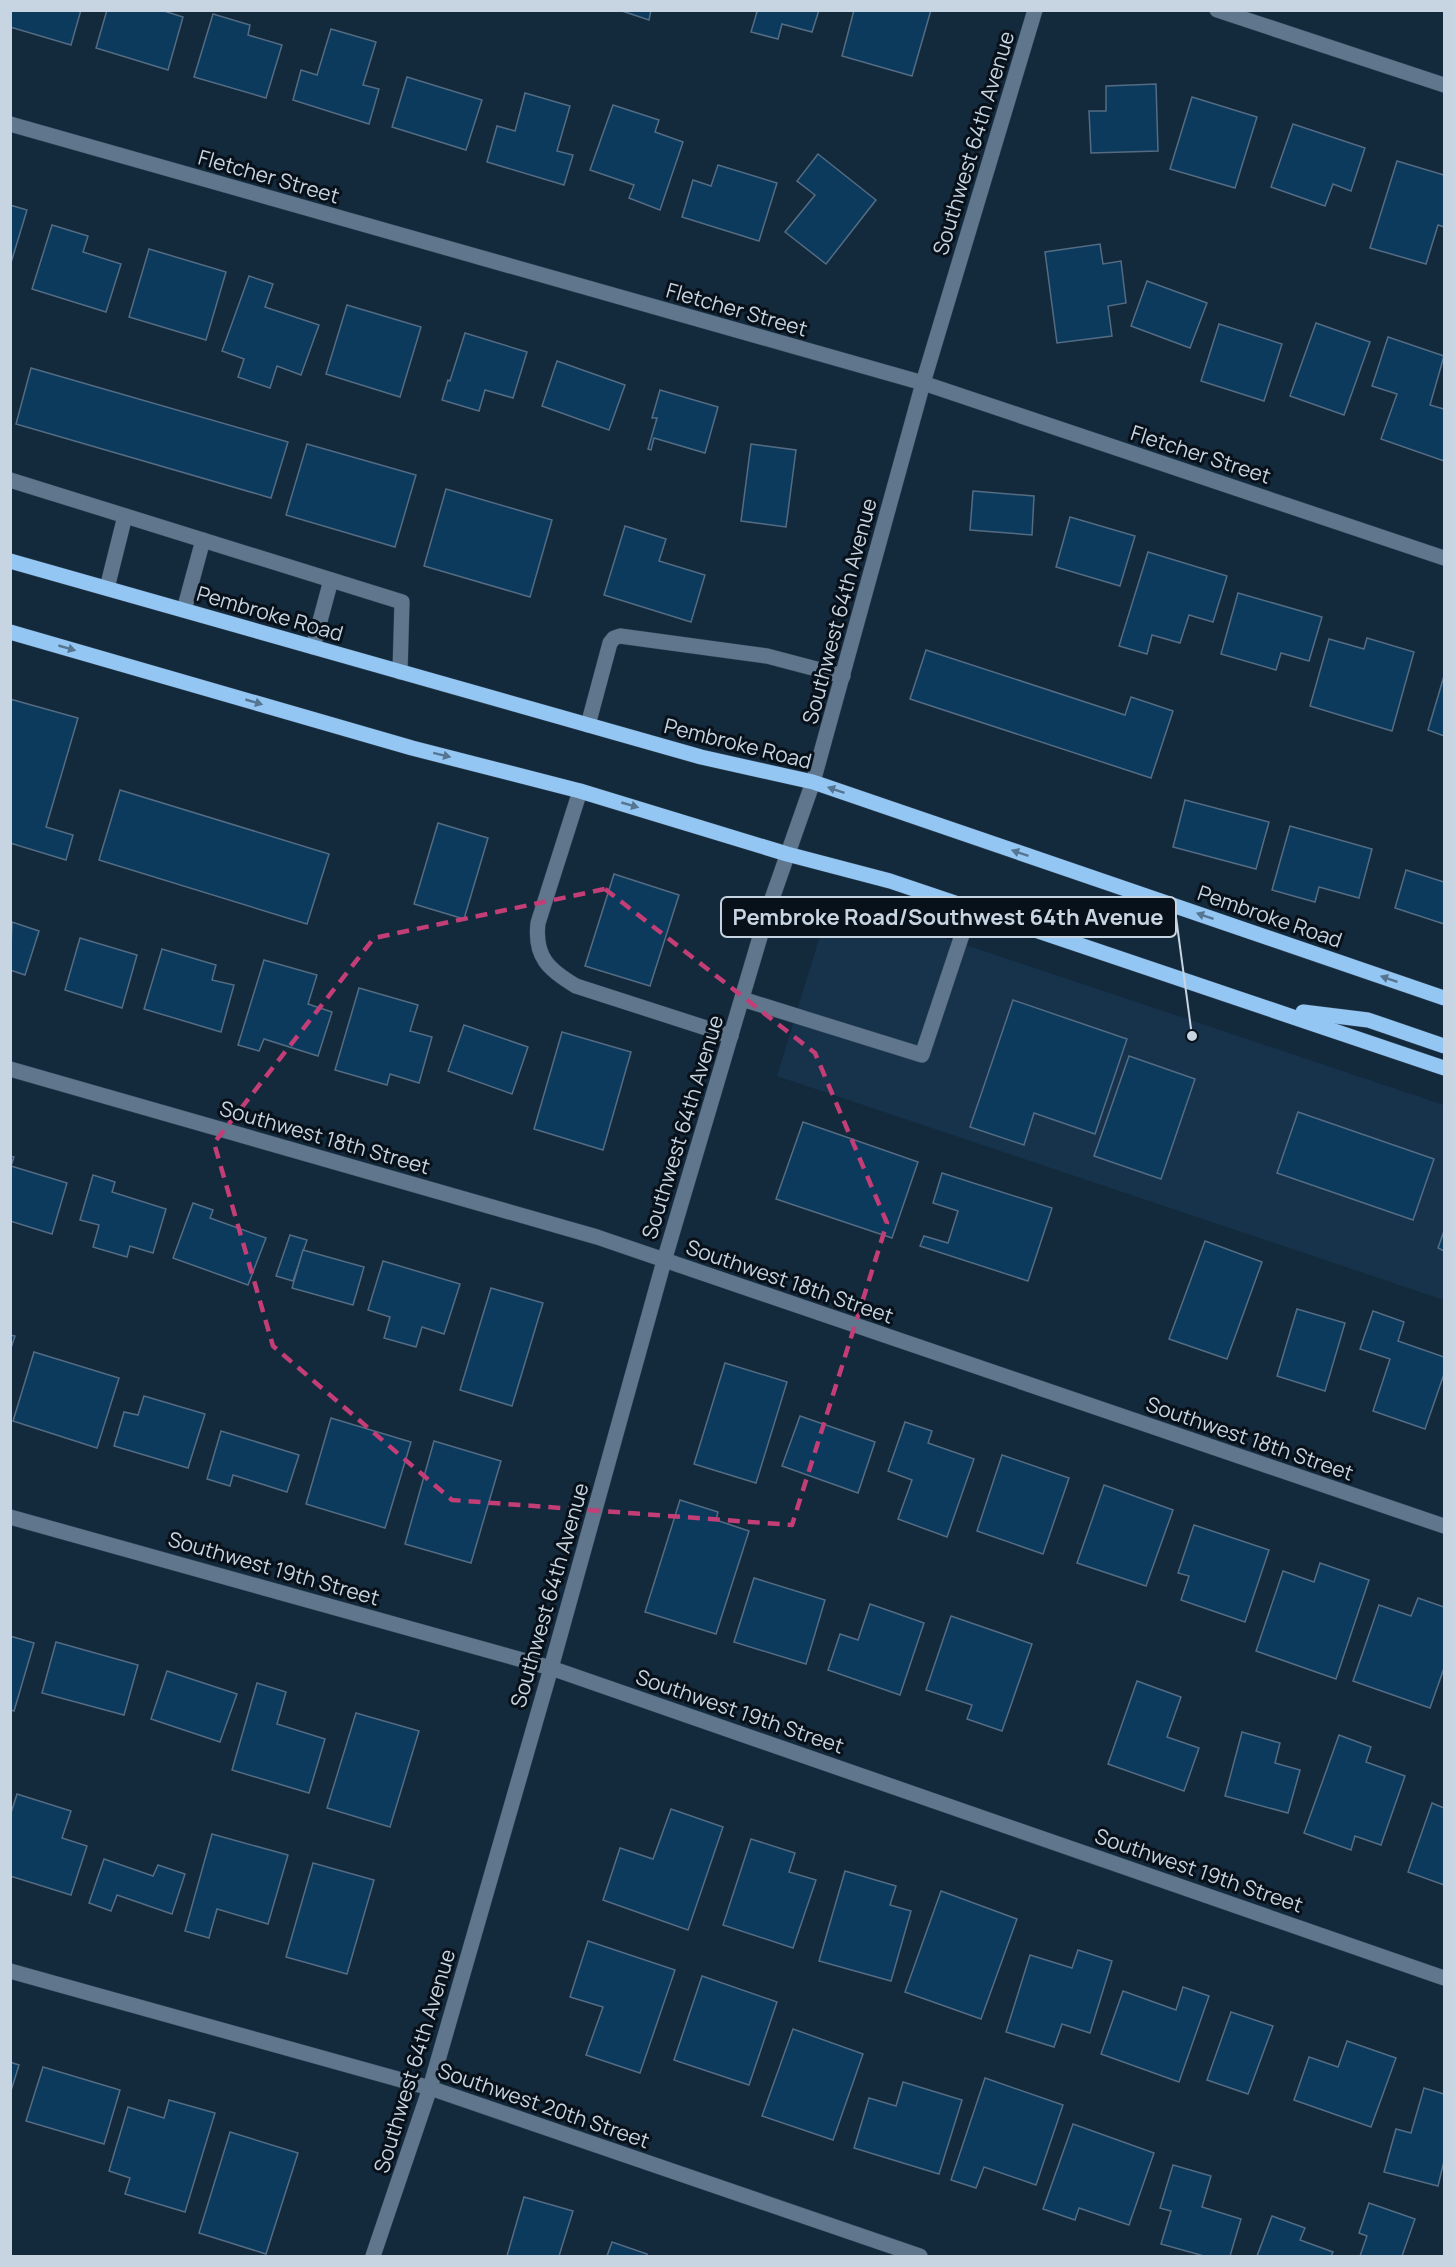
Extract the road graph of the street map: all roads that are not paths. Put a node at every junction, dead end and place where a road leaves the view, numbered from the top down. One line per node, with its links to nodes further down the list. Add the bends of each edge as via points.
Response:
1 (1035, 10): 5 (street, Southwest 64th Avenue)
2 (1217, 10): 3 (street)
3 (1444, 85)
4 (10, 124): 5 (street, Fletcher Street)
5 (923, 383): 9 (street, Fletcher Street); 17 (street, Southwest 64th Avenue)
6 (10, 480): 7 (street)
7 (125, 516): 8 (street); 12 (street)
8 (203, 540): 11 (street); 13 (street)
9 (1444, 558)
10 (10, 561): 12 (main road, Pembroke Road)
11 (332, 580): 15 (street); 16 (street, via 402,602)
12 (107, 588): 13 (main road, Pembroke Road)
13 (184, 610): 15 (main road, Pembroke Road)
14 (10, 632): 20 (main road, one-way to 20, via 412,748)
15 (313, 647): 16 (main road, Pembroke Road)
16 (400, 672): 18 (main road, Pembroke Road)
17 (843, 675): 18 (street, via 767,656 620,636 610,643); 19 (street, Southwest 64th Avenue)
18 (588, 725): 19 (main road, Pembroke Road, via 701,757)
19 (813, 782): 21 (street, Southwest 64th Avenue); 23 (main road, Pembroke Road, one-way to 19)
20 (580, 791): 21 (main road, one-way to 21); 26 (street, via 538,923 541,955 558,976 576,986)
21 (787, 854): 22 (main road, via 890,881); 24 (street, Southwest 64th Avenue)
22 (971, 908): 24 (street, via 922,1055); 25 (main road)
23 (1444, 998)
24 (742, 999): 26 (street, Southwest 64th Avenue)
25 (1273, 1009): 27 (main road, via 1368,1020); 28 (main road)
26 (731, 1036): 30 (street, Southwest 64th Avenue)
27 (1444, 1046)
28 (1444, 1068)
29 (10, 1069): 30 (street, Southwest 18th Street, via 597,1237)
30 (664, 1261): 32 (street, Southwest 18th Street); 33 (street, Southwest 64th Avenue)
31 (10, 1517): 33 (street, Southwest 19th Street)
32 (1444, 1526)
33 (551, 1668): 35 (street, Southwest 19th Street); 36 (street, Southwest 64th Avenue)
34 (10, 1971): 36 (street, Southwest 20th Street)
35 (1444, 1978)
36 (430, 2088): 37 (street, Southwest 64th Avenue); 38 (street, Southwest 20th Street)
37 (373, 2256)
38 (920, 2256)

